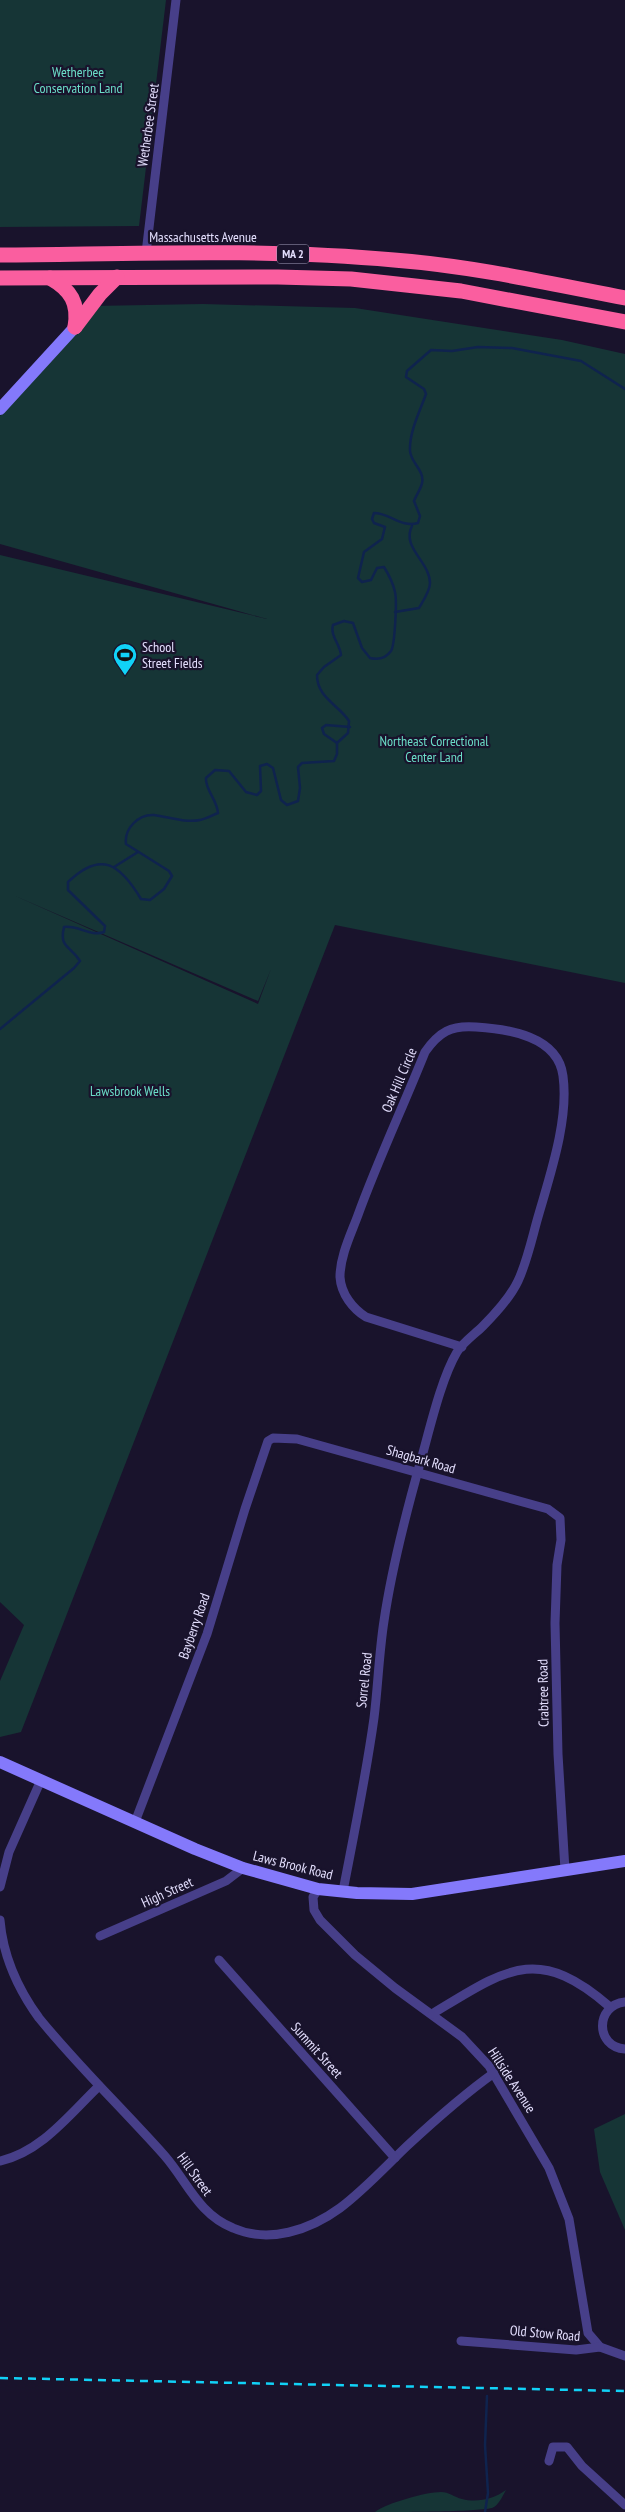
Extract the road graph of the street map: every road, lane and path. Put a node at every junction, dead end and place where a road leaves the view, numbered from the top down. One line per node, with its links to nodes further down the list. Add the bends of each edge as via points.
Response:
1 (176, 0): 2 (street, Wetherbee Street)
2 (146, 253): 3 (highway, Massachusetts Avenue / MA 2); 7 (highway, Massachusetts Avenue / MA 2, via 311,254 396,260 474,269)
3 (0, 255)
4 (0, 278): 5 (highway, MA 2)
5 (50, 278): 6 (highway, MA 2); 9 (highway, via 63,285 71,295 77,314)
6 (117, 278): 8 (highway, MA 2, via 278,277 374,281 461,291); 9 (highway)
7 (625, 298)
8 (625, 322)
9 (74, 327): 10 (street)
10 (0, 409)
11 (462, 1347): 11 (street, Oak Hill Circle, via 490,1320 518,1282 554,1158 560,1131 564,1076 561,1065 544,1044 525,1034 454,1026 435,1038 425,1052 365,1195 346,1246 340,1277 349,1301 366,1317); 13 (street, Oak Hill Circle, via 444,1386)
12 (273, 1438): 13 (street, Shagbark Road, via 297,1439); 17 (street, Bayberry Road, via 268,1441 262,1458 207,1634)
13 (418, 1472): 14 (street, Shagbark Road, via 548,1509); 23 (street, Sorrel Road, via 397,1546 384,1622 371,1737)
14 (558, 1516): 20 (street, Crabtree Road, via 561,1540 555,1623 558,1754)
15 (1, 1762): 16 (street, Laws Brook Road)
16 (41, 1780): 17 (street, Laws Brook Road); 21 (street, via 10,1852)
17 (135, 1822): 19 (street, Laws Brook Road)
18 (625, 1861): 20 (street, Laws Brook Road)
19 (243, 1868): 22 (street, Laws Brook Road); 25 (street, High Street, via 226,1881)
20 (566, 1870): 23 (street, Laws Brook Road, via 412,1894)
21 (0, 1887)
22 (318, 1889): 23 (street, Laws Brook Road); 29 (street, Hillside Avenue, via 314,1910 320,1920 355,1955)
23 (343, 1891)
24 (0, 1920): 32 (street, Hill Street, via 9,1962 25,1997 49,2030)
25 (100, 1936)
26 (219, 1960): 33 (street, Summit Street)
27 (625, 2002): 28 (street)
28 (610, 2007): 29 (street, via 570,1977 551,1971 530,1970 510,1972 490,1980); 30 (street, via 602,2020 603,2034 613,2046)
29 (432, 2014): 31 (street, Hillside Avenue, via 476,2050)
30 (625, 2049)
31 (494, 2073): 33 (street, Hill Street, via 459,2098); 36 (street, Hillside Avenue, via 535,2143 562,2199 575,2246 588,2333)
32 (99, 2086): 33 (street, Hill Street, via 174,2166 200,2206 234,2229 264,2235 308,2227 341,2208); 34 (street, via 39,2144 19,2156)
33 (395, 2158)
34 (0, 2161)
35 (461, 2341): 36 (street, Old Stow Road, via 576,2350)
36 (600, 2347): 37 (street, Old Stow Road)
37 (625, 2356)
38 (549, 2461): 39 (street, via 553,2448 567,2447 582,2466)
39 (625, 2505)

